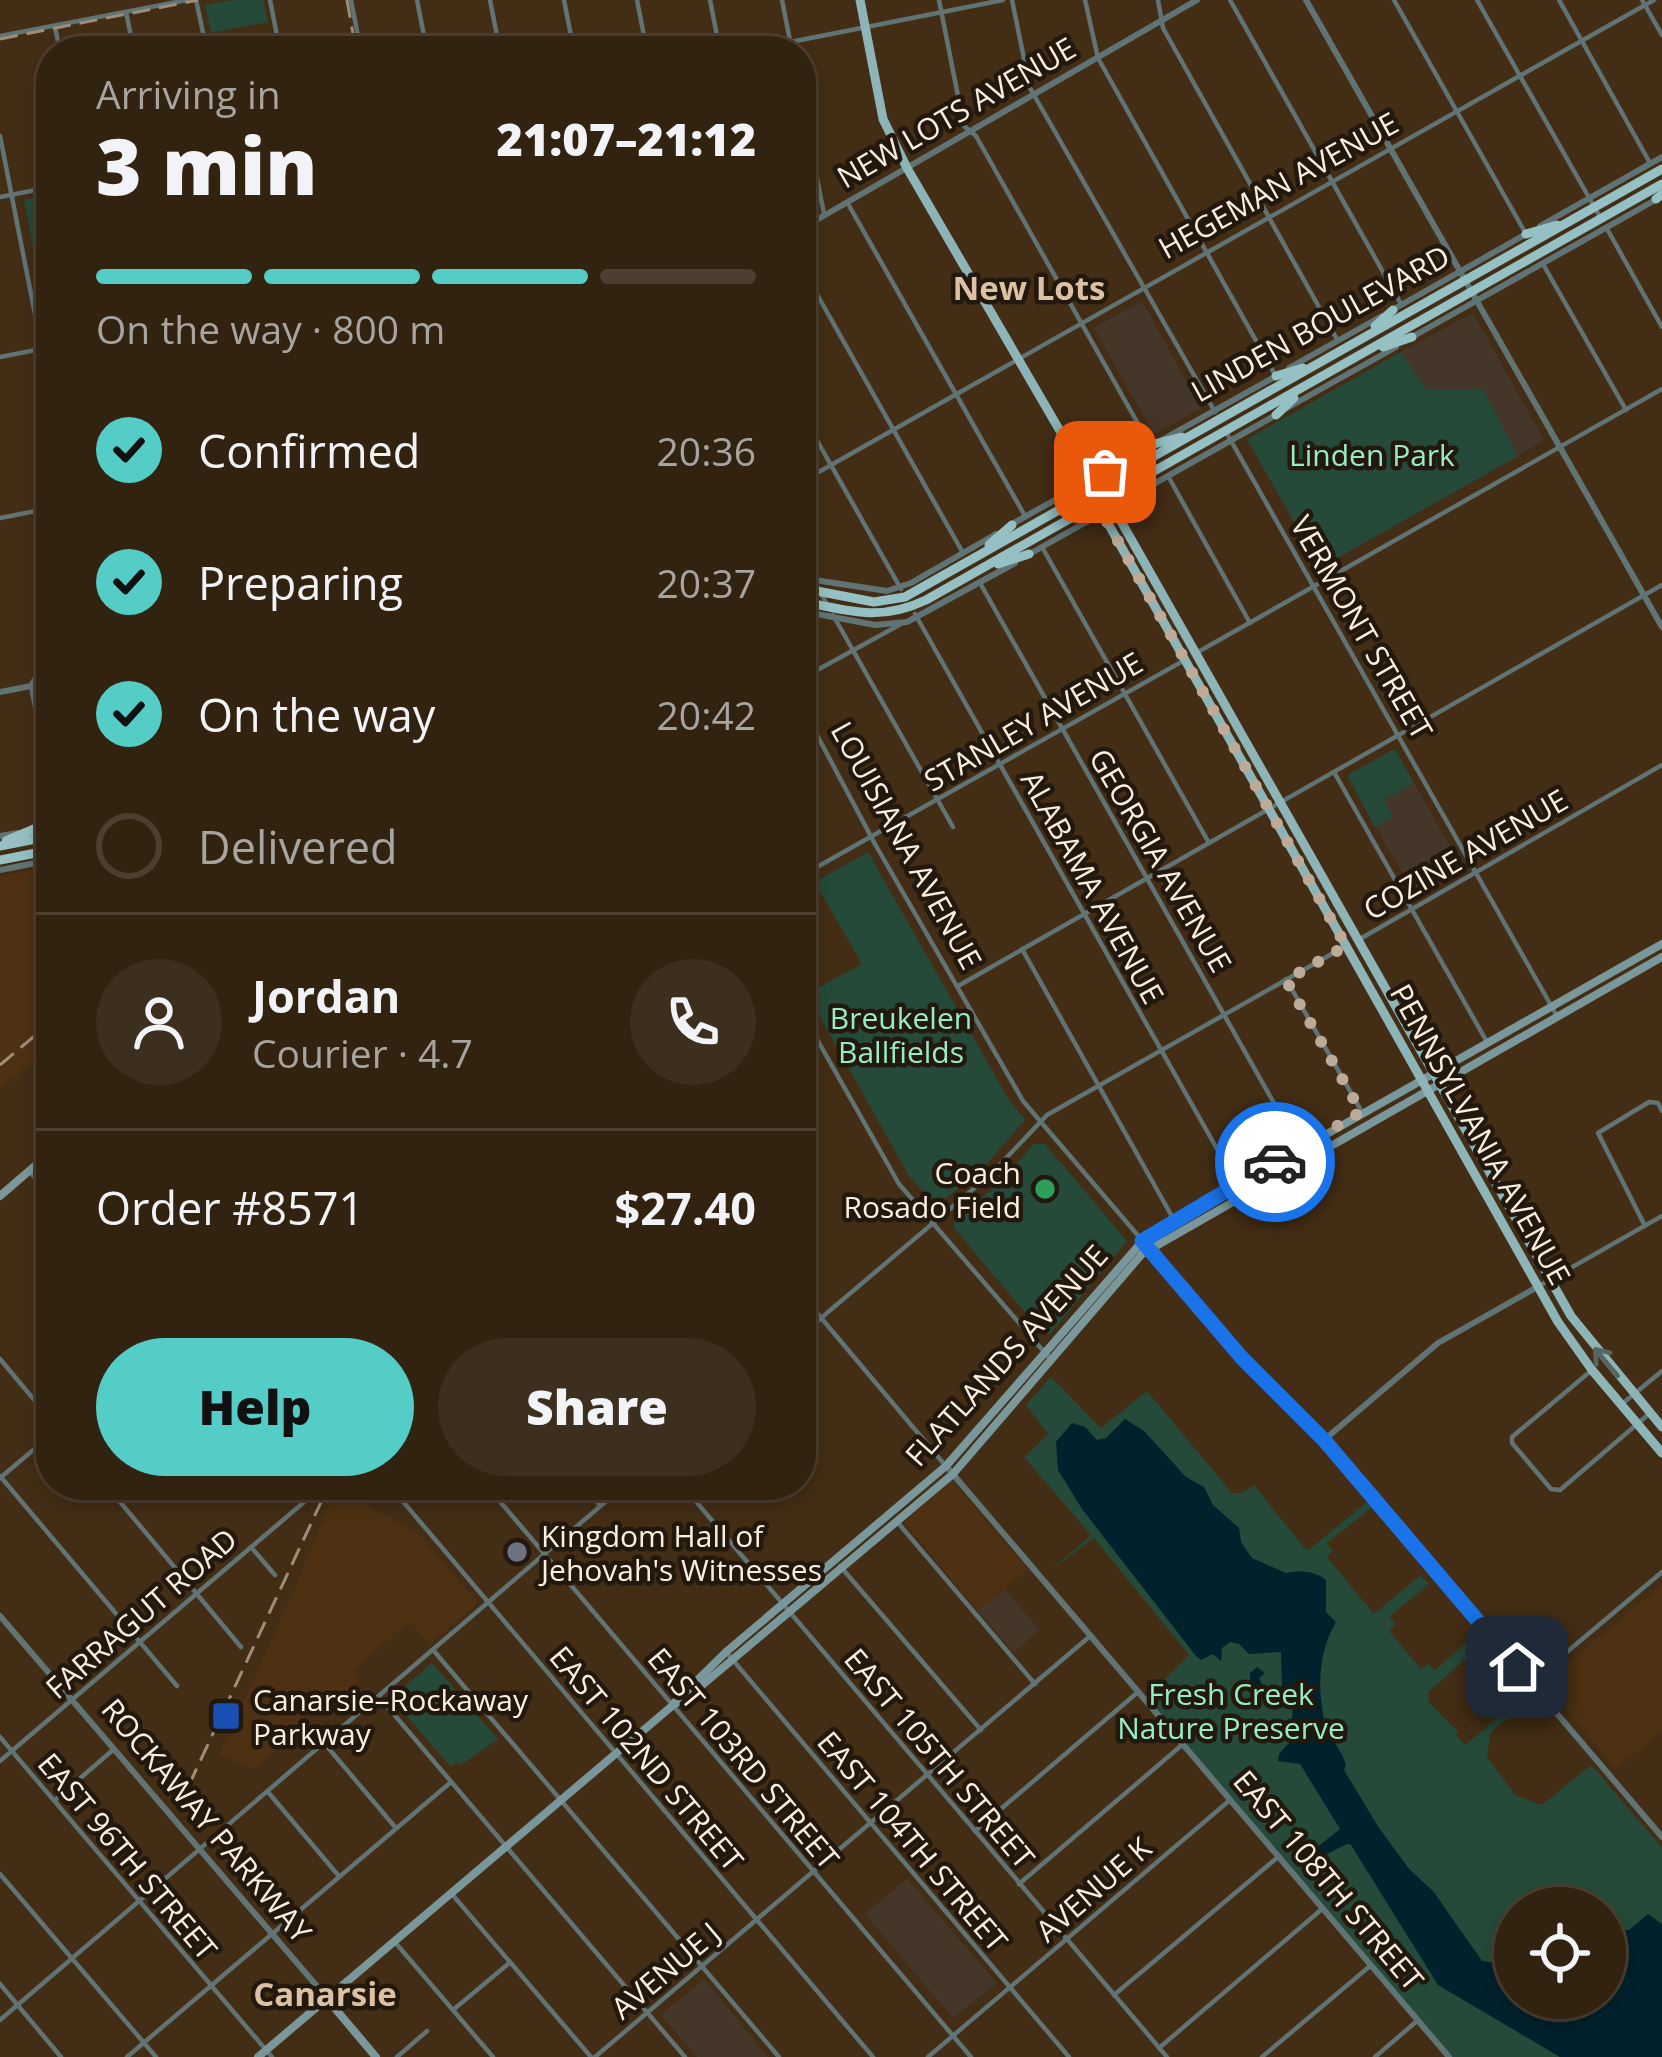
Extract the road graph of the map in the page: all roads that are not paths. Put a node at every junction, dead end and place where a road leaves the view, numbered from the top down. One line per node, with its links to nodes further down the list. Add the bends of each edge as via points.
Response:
1 (187, 0): 25 (street)
2 (196, 0): 34 (street)
3 (270, 0): 35 (street)
4 (351, 0): 36 (street)
5 (417, 0): 37 (street)
6 (490, 0): 38 (street)
7 (564, 0): 39 (street)
8 (637, 0): 40 (street)
9 (710, 0): 41 (street)
10 (782, 0): 42 (street)
11 (860, 0): 29 (main road, PENNSYLVANIA AVENUE)
12 (939, 0): 26 (street)
13 (1003, 0): 26 (street)
14 (1012, 0): 47 (street, VERMONT STREET)
15 (1084, 0): 45 (street)
16 (1158, 0): 27 (street)
17 (1197, 0): 27 (street, NEW LOTS AVENUE)
18 (1231, 0): 57 (street)
19 (1306, 0): 51 (street)
20 (1394, 0): 48 (street)
21 (1477, 0): 46 (street)
22 (1559, 0): 44 (street)
23 (1654, 0): 24 (street, HEGEMAN AVENUE)
24 (1643, 3): 30 (street); 44 (street, HEGEMAN AVENUE)
25 (126, 12): 28 (street); 33 (street)
26 (941, 12): 29 (street); 49 (street)
27 (1162, 21): 45 (street, NEW LOTS AVENUE); 66 (street)
28 (55, 26): 31 (street); 32 (street)
29 (865, 28): 43 (street); 54 (main road, PENNSYLVANIA AVENUE, via 884,119)
30 (1662, 35)
31 (0, 36)
32 (57, 36)
33 (131, 36)
34 (203, 36)
35 (277, 36)
36 (358, 36)
37 (424, 36)
38 (497, 36)
39 (571, 36)
40 (644, 36)
41 (717, 36)
42 (789, 36)
43 (816, 37)
44 (1582, 41): 46 (street, HEGEMAN AVENUE); 53 (street)
45 (1098, 58): 47 (street, NEW LOTS AVENUE); 70 (street)
46 (1520, 76): 48 (street, HEGEMAN AVENUE); 64 (street)
47 (1034, 94): 49 (street, NEW LOTS AVENUE); 73 (street, VERMONT STREET)
48 (1457, 111): 51 (street, HEGEMAN AVENUE); 69 (street)
49 (970, 131): 54 (street, NEW LOTS AVENUE); 77 (street)
50 (0, 136): 60 (street)
51 (1390, 150): 57 (street, HEGEMAN AVENUE); 72 (street)
52 (1662, 157): 53 (street, LINDEN BOULEVARD)
53 (1651, 164): 64 (street, LINDEN BOULEVARD)
54 (907, 168): 63 (street, NEW LOTS AVENUE); 85 (main road, PENNSYLVANIA AVENUE)
55 (816, 170): 65 (street)
56 (1662, 170): 64 (highway, LINDEN BOULEVARD)
57 (1332, 182): 66 (street, HEGEMAN AVENUE); 75 (street)
58 (1662, 184): 64 (highway, LINDEN BOULEVARD)
59 (36, 190): 60 (street)
60 (11, 194): 62 (street); 76 (street)
61 (1660, 196): 64 (street, LINDEN BOULEVARD)
62 (0, 197)
63 (848, 202): 65 (street, NEW LOTS AVENUE); 90 (street)
64 (1598, 213): 67 (highway, LINDEN BOULEVARD); 69 (street, LINDEN BOULEVARD); 71 (street, LINDEN BOULEVARD); 72 (highway, LINDEN BOULEVARD); 78 (street)
65 (825, 215): 68 (street, NEW LOTS AVENUE)
66 (1269, 218): 70 (street, HEGEMAN AVENUE); 80 (street)
67 (1574, 219): 69 (highway); 72 (highway, LINDEN BOULEVARD)
68 (816, 220)
69 (1526, 234): 72 (street, LINDEN BOULEVARD)
70 (1207, 253): 73 (street, HEGEMAN AVENUE); 87 (street)
71 (1543, 263): 72 (street, LINDEN BOULEVARD); 91 (street)
72 (1468, 286): 75 (street, LINDEN BOULEVARD); 79 (street, LINDEN BOULEVARD); 81 (highway, LINDEN BOULEVARD); 83 (highway, LINDEN BOULEVARD); 98 (street)
73 (1144, 288): 77 (street, HEGEMAN AVENUE); 93 (street, VERMONT STREET)
74 (816, 292): 94 (street)
75 (1397, 307): 80 (street, LINDEN BOULEVARD); 81 (highway)
76 (36, 319)
77 (1082, 324): 85 (street, HEGEMAN AVENUE); 97 (street)
78 (1662, 326)
79 (1412, 337): 83 (highway); 92 (street, LINDEN BOULEVARD)
80 (1338, 340): 87 (street, LINDEN BOULEVARD)
81 (1359, 340): 86 (highway, LINDEN BOULEVARD)
82 (36, 350): 84 (street)
83 (1361, 355): 88 (highway, LINDEN BOULEVARD)
84 (0, 357)
85 (1019, 359): 90 (street, HEGEMAN AVENUE); 102 (main road, PENNSYLVANIA AVENUE)
86 (1319, 363): 87 (highway); 93 (highway, LINDEN BOULEVARD)
87 (1276, 376): 93 (street, LINDEN BOULEVARD)
88 (1309, 384): 92 (highway); 93 (highway, LINDEN BOULEVARD)
89 (1662, 389): 91 (street, STANLEY AVENUE)
90 (956, 394): 94 (street, HEGEMAN AVENUE); 105 (street)
91 (1626, 410): 98 (street, STANLEY AVENUE)
92 (1276, 415): 93 (street, LINDEN BOULEVARD)
93 (1222, 425): 95 (highway, LINDEN BOULEVARD); 97 (street, LINDEN BOULEVARD); 101 (street, LINDEN BOULEVARD); 103 (highway, LINDEN BOULEVARD); 116 (street, VERMONT STREET)
94 (894, 430): 99 (street, HEGEMAN AVENUE); 110 (street)
95 (1193, 435): 97 (highway); 102 (highway, LINDEN BOULEVARD)
96 (816, 438): 99 (street, ALABAMA AVENUE)
97 (1152, 445): 102 (street, LINDEN BOULEVARD)
98 (1561, 447): 116 (street, STANLEY AVENUE); 119 (street)
99 (831, 465): 100 (street, HEGEMAN AVENUE); 120 (street, ALABAMA AVENUE)
100 (816, 474)
101 (1168, 476): 103 (street, LINDEN BOULEVARD); 126 (street)
102 (1092, 486): 103 (main road, PENNSYLVANIA AVENUE); 105 (street, LINDEN BOULEVARD); 110 (highway, LINDEN BOULEVARD)
103 (1104, 506): 108 (street, LINDEN BOULEVARD); 111 (highway, LINDEN BOULEVARD); 129 (main road, PENNSYLVANIA AVENUE)
104 (36, 511): 106 (street)
105 (1025, 517): 107 (street, LINDEN BOULEVARD)
106 (0, 518)
107 (1012, 525): 110 (highway)
108 (1042, 547): 109 (street, LINDEN BOULEVARD); 135 (street)
109 (1029, 554): 111 (highway); 113 (street, LINDEN BOULEVARD)
110 (968, 556): 120 (highway, LINDEN BOULEVARD)
111 (982, 569): 120 (highway, LINDEN BOULEVARD)
112 (816, 581): 120 (street, LINDEN BOULEVARD)
113 (980, 583): 120 (street, LINDEN BOULEVARD); 137 (street, GEORGIA AVENUE)
114 (816, 585): 118 (street)
115 (1662, 585): 119 (street)
116 (1315, 586): 126 (street, STANLEY AVENUE); 139 (street, VERMONT STREET)
117 (816, 591): 118 (highway, LINDEN BOULEVARD)
118 (820, 592): 120 (highway, LINDEN BOULEVARD); 122 (street)
119 (1645, 595): 127 (street); 139 (street)
120 (908, 602): 122 (highway, LINDEN BOULEVARD, via 879,615); 125 (street, LINDEN BOULEVARD); 140 (street, ALABAMA AVENUE)
121 (816, 604): 122 (highway, LINDEN BOULEVARD)
122 (828, 607): 124 (street)
123 (816, 614): 124 (street, LINDEN BOULEVARD)
124 (835, 618): 125 (street, LINDEN BOULEVARD); 128 (street)
125 (907, 622): 128 (street)
126 (1250, 623): 129 (street, STANLEY AVENUE)
127 (1662, 626)
128 (852, 649): 130 (street); 143 (street)
129 (1190, 656): 135 (street, STANLEY AVENUE); 144 (main road, PENNSYLVANIA AVENUE); 145 (main road, PENNSYLVANIA AVENUE)
130 (816, 670)
131 (36, 678): 133 (street)
132 (36, 685): 133 (street)
133 (31, 686): 134 (street); 136 (street)
134 (0, 692)
135 (1125, 693): 137 (street, STANLEY AVENUE); 151 (street)
136 (36, 712)
137 (1062, 729): 140 (street, STANLEY AVENUE); 158 (street, GEORGIA AVENUE)
138 (816, 732): 148 (street, LOUISIANA AVENUE)
139 (1399, 735): 142 (street); 157 (street, VERMONT STREET)
140 (1000, 764): 143 (street, STANLEY AVENUE); 160 (street, ALABAMA AVENUE)
141 (1662, 765): 157 (street, COZINE AVENUE)
142 (1334, 772): 144 (street); 159 (street)
143 (937, 800): 146 (street); 148 (street, STANLEY AVENUE)
144 (1281, 802): 145 (street); 161 (main road, PENNSYLVANIA AVENUE)
145 (1270, 809): 151 (street); 161 (main road, PENNSYLVANIA AVENUE)
146 (952, 826)
147 (34, 830): 150 (highway)
148 (873, 836): 155 (street, STANLEY AVENUE); 166 (street, LOUISIANA AVENUE)
149 (36, 838): 150 (highway)
150 (0, 842)
151 (1210, 843): 158 (street)
152 (36, 853): 153 (highway)
153 (0, 860)
154 (36, 863): 156 (street)
155 (816, 867)
156 (0, 870)
157 (1477, 871): 159 (street, COZINE AVENUE); 167 (street, VERMONT STREET)
158 (1147, 878): 160 (street); 168 (street, GEORGIA AVENUE)
159 (1411, 908): 161 (street, COZINE AVENUE); 171 (street)
160 (1084, 914): 163 (street); 172 (street, ALABAMA AVENUE)
161 (1352, 943): 165 (street, COZINE AVENUE); 173 (main road, PENNSYLVANIA AVENUE); 174 (main road, PENNSYLVANIA AVENUE)
162 (1662, 944): 167 (main road, FLATLANDS AVENUE)
163 (1022, 949): 166 (street); 176 (street)
164 (1662, 957): 169 (main road, FLATLANDS AVENUE)
165 (1286, 980): 168 (street, COZINE AVENUE); 179 (street)
166 (958, 986): 180 (street, LOUISIANA AVENUE)
167 (1552, 1006): 169 (street, VERMONT STREET); 171 (main road, FLATLANDS AVENUE)
168 (1224, 1015): 172 (street, COZINE AVENUE); 181 (street, GEORGIA AVENUE)
169 (1557, 1016): 175 (main road, FLATLANDS AVENUE)
170 (816, 1037): 191 (street, via 899,1184)
171 (1487, 1042): 173 (main road, FLATLANDS AVENUE)
172 (1161, 1050): 176 (street, COZINE AVENUE); 186 (street, ALABAMA AVENUE)
173 (1433, 1073): 174 (main road, FLATLANDS AVENUE); 175 (main road, PENNSYLVANIA AVENUE)
174 (1421, 1080): 177 (main road, PENNSYLVANIA AVENUE); 179 (main road, FLATLANDS AVENUE)
175 (1441, 1084): 177 (main road, FLATLANDS AVENUE); 194 (main road, PENNSYLVANIA AVENUE)
176 (1099, 1085): 180 (street, COZINE AVENUE); 190 (street)
177 (1428, 1092): 182 (main road, FLATLANDS AVENUE); 195 (main road, PENNSYLVANIA AVENUE)
178 (1662, 1111): 192 (street, via 1649,1102 1598,1133)
179 (1361, 1112): 181 (main road, FLATLANDS AVENUE)
180 (1040, 1120): 191 (street, COZINE AVENUE); 193 (street, LOUISIANA AVENUE)
181 (1300, 1148): 182 (street, GEORGIA AVENUE); 186 (main road, FLATLANDS AVENUE)
182 (1305, 1158): 187 (main road, FLATLANDS AVENUE)
183 (36, 1165): 184 (main road)
184 (29, 1171): 185 (street); 188 (main road)
185 (36, 1179)
186 (1237, 1185): 187 (street, ALABAMA AVENUE); 190 (main road, FLATLANDS AVENUE)
187 (1243, 1195): 193 (main road, FLATLANDS AVENUE)
188 (0, 1196)
189 (1662, 1216): 192 (street)
190 (1174, 1220): 193 (main road, FLATLANDS AVENUE)
191 (933, 1224): 197 (street, COZINE AVENUE); 199 (street)
192 (1645, 1226): 194 (street)
193 (1146, 1245): 199 (main road, FLATLANDS AVENUE); 201 (main road, FLATLANDS AVENUE); 210 (street, LOUISIANA AVENUE)
194 (1550, 1280): 195 (street); 204 (main road, PENNSYLVANIA AVENUE, one-way to 194)
195 (1539, 1286): 202 (main road, PENNSYLVANIA AVENUE); 210 (street, via 1437,1343)
196 (816, 1312): 197 (street, EAST 108TH STREET)
197 (821, 1318): 198 (street, COZINE AVENUE); 213 (street, EAST 108TH STREET)
198 (816, 1322)
199 (1044, 1352): 201 (street); 213 (main road, FLATLANDS AVENUE)
200 (0, 1359): 205 (street)
201 (1052, 1361): 213 (main road, FLATLANDS AVENUE)
202 (1592, 1370): 206 (main road, PENNSYLVANIA AVENUE); 208 (street, via 1512,1437 1551,1489 1560,1490)
203 (1662, 1371): 204 (street)
204 (1634, 1395): 206 (street); 207 (main road, PENNSYLVANIA AVENUE)
205 (36, 1402)
206 (1622, 1405): 208 (main road, PENNSYLVANIA AVENUE)
207 (1650, 1413): 208 (street); 209 (main road, PENNSYLVANIA AVENUE)
208 (1638, 1423): 212 (main road, PENNSYLVANIA AVENUE)
209 (1662, 1427)
210 (1324, 1440): 238 (street, LOUISIANA AVENUE)
211 (36, 1447): 214 (street)
212 (1662, 1453)
213 (950, 1470): 223 (main road, FLATLANDS AVENUE); 233 (street, EAST 108TH STREET)
214 (0, 1477): 234 (street)
215 (119, 1500): 229 (street)
216 (305, 1500): 224 (street, FARRAGUT ROAD)
217 (402, 1500): 230 (street, EAST 102ND STREET)
218 (499, 1500): 225 (street, EAST 103RD STREET)
219 (597, 1500): 222 (street)
220 (607, 1500): 222 (street)
221 (695, 1500): 231 (street, EAST 105TH STREET)
222 (601, 1505): 225 (street)
223 (892, 1517): 226 (main road, FLATLANDS AVENUE); 239 (street)
224 (251, 1547): 228 (street); 229 (street, FARRAGUT ROAD)
225 (544, 1554): 230 (street); 244 (street, EAST 103RD STREET)
226 (839, 1563): 231 (main road, FLATLANDS AVENUE); 245 (street)
227 (1662, 1572): 238 (street)
228 (275, 1575)
229 (197, 1592): 234 (street, FARRAGUT ROAD); 235 (street)
230 (489, 1604): 236 (street); 251 (street, EAST 102ND STREET)
231 (786, 1608): 237 (main road, FLATLANDS AVENUE); 253 (street, EAST 105TH STREET)
232 (0, 1616): 243 (street, ROCKAWAY PARKWAY)
233 (1091, 1636): 239 (street, AVENUE J); 241 (street, EAST 108TH STREET)
234 (140, 1642): 240 (street); 243 (street, FARRAGUT ROAD)
235 (241, 1647)
236 (434, 1651): 242 (street); 256 (street)
237 (729, 1656): 244 (main road, FLATLANDS AVENUE); 259 (street, EAST 104TH STREET)
238 (1531, 1683): 262 (street, LOUISIANA AVENUE)
239 (1035, 1684): 245 (street, AVENUE J)
240 (177, 1686)
241 (1138, 1692): 248 (street, EAST 108TH STREET); 261 (street)
242 (380, 1698): 247 (street); 254 (street)
243 (72, 1700): 249 (street, ROCKAWAY PARKWAY); 250 (street, FARRAGUT ROAD)
244 (672, 1706): 251 (main road, FLATLANDS AVENUE); 266 (street, EAST 103RD STREET)
245 (981, 1730): 253 (street, AVENUE J)
246 (0, 1737): 250 (street, EAST 96TH STREET)
247 (325, 1744): 255 (street); 260 (street)
248 (1182, 1745): 257 (street, EAST 108TH STREET); 269 (street)
249 (114, 1748): 258 (street); 264 (street, ROCKAWAY PARKWAY)
250 (12, 1751): 252 (street, FARRAGUT ROAD); 258 (street, EAST 96TH STREET)
251 (616, 1753): 256 (main road, FLATLANDS AVENUE); 273 (street, EAST 102ND STREET)
252 (0, 1761)
253 (928, 1775): 259 (street, AVENUE J); 261 (street, EAST 105TH STREET)
254 (452, 1782): 260 (street); 263 (street)
255 (268, 1792): 264 (street); 268 (street)
256 (561, 1800): 263 (main road, FLATLANDS AVENUE); 279 (street)
257 (1230, 1800): 265 (street, EAST 108TH STREET); 275 (street, AVENUE K)
258 (54, 1801): 271 (street, EAST 96TH STREET)
259 (871, 1823): 266 (street, AVENUE J); 283 (street, EAST 104TH STREET)
260 (396, 1828): 268 (street)
261 (975, 1831): 269 (street, EAST 105TH STREET)
262 (1662, 1837)
263 (506, 1847): 270 (main road, FLATLANDS AVENUE); 288 (street)
264 (201, 1850): 271 (street); 274 (street, ROCKAWAY PARKWAY)
265 (1278, 1857): 272 (street, EAST 108TH STREET); 284 (street)
266 (814, 1872): 273 (street, AVENUE J); 292 (street, EAST 103RD STREET)
267 (0, 1874): 277 (street)
268 (340, 1877): 274 (street)
269 (1019, 1884): 275 (street, EAST 105TH STREET)
270 (452, 1893): 276 (main road, FLATLANDS AVENUE); 278 (street)
271 (140, 1901): 277 (street); 282 (street, EAST 96TH STREET)
272 (1322, 1909): 280 (street, EAST 108TH STREET); 294 (street)
273 (757, 1920): 279 (street, AVENUE J); 305 (street, EAST 102ND STREET)
274 (272, 1934): 282 (street); 285 (street, ROCKAWAY PARKWAY)
275 (1067, 1939): 283 (street, AVENUE K); 284 (street, EAST 105TH STREET)
276 (394, 1941): 285 (main road, FLATLANDS AVENUE); 287 (street)
277 (72, 1959): 286 (street); 293 (street)
278 (510, 1962): 287 (street); 302 (street)
279 (702, 1966): 288 (street, AVENUE J); 304 (street)
280 (1370, 1966): 290 (street, EAST 108TH STREET); 310 (street)
281 (0, 1984): 286 (street)
282 (211, 1986): 293 (street); 295 (street, EAST 96TH STREET)
283 (1010, 1988): 292 (street, AVENUE K); 308 (street, EAST 104TH STREET)
284 (1114, 1995): 294 (street, EAST 105TH STREET)
285 (327, 1998): 295 (main road, FLATLANDS AVENUE); 299 (main road, ROCKAWAY PARKWAY)
286 (17, 2005): 289 (street); 296 (street)
287 (453, 2010): 301 (street)
288 (647, 2013): 302 (street, AVENUE J); 303 (street)
289 (0, 2020)
290 (1417, 2021): 311 (street); 312 (street, EAST 108TH STREET)
291 (427, 2031): 300 (street)
292 (953, 2036): 306 (street, AVENUE K); 307 (street, EAST 103RD STREET)
293 (144, 2043): 297 (street); 298 (street)
294 (1159, 2048): 309 (street, EAST 105TH STREET)
295 (265, 2055)
296 (61, 2057)
297 (127, 2057)
298 (155, 2057)
299 (376, 2057)
300 (397, 2057)
301 (493, 2057)
302 (593, 2057)
303 (685, 2057)
304 (779, 2057)
305 (873, 2057)
306 (928, 2057)
307 (971, 2057)
308 (1069, 2057)
309 (1167, 2057)
310 (1262, 2057)
311 (1375, 2057)
312 (1449, 2057)

